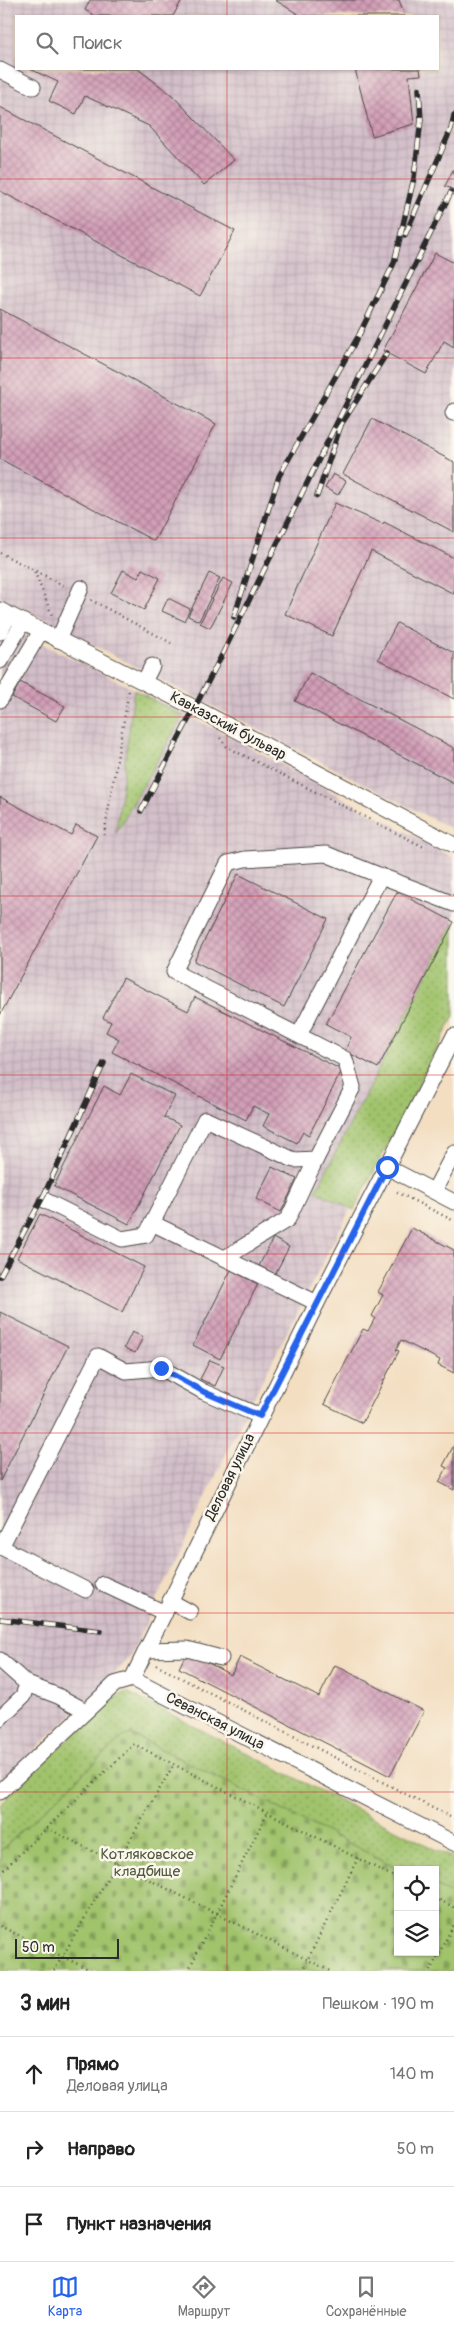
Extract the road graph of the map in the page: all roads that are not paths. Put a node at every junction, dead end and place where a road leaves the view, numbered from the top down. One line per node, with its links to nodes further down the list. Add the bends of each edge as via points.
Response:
1 (0, 70): 2 (street)
2 (33, 87)
3 (80, 591): 7 (street)
4 (5, 612): 5 (street, Кавказский бульвар); 6 (street)
5 (32, 627): 7 (street, Кавказский бульвар); 8 (street); 10 (street); 12 (street, via 22,670)
6 (0, 632)
7 (61, 634): 11 (street, Кавказский бульвар)
8 (0, 661)
9 (152, 666): 11 (street)
10 (0, 683)
11 (136, 684): 13 (street, Кавказский бульвар)
12 (0, 700)
13 (454, 845)
14 (381, 876): 15 (street); 16 (street); 16 (street, via 326,854 228,863 174,972)
15 (454, 904)
16 (299, 1035): 19 (street, via 345,1059 353,1087)
17 (454, 1036): 20 (street, Деловая улица)
18 (454, 1153): 21 (street)
19 (316, 1159): 24 (street, via 294,1160 205,1119); 25 (street, via 288,1219)
20 (387, 1167): 21 (street); 26 (street, Деловая улица)
21 (434, 1191): 23 (street)
22 (46, 1201): 24 (street, via 122,1239 146,1235)
23 (454, 1202)
24 (152, 1223): 25 (street)
25 (225, 1258): 26 (street)
26 (317, 1303): 27 (street, Деловая улица)
27 (260, 1416): 29 (street, via 204,1392 161,1368 126,1370 98,1356 1,1547); 30 (street, Деловая улица)
28 (103, 1584): 30 (street)
29 (86, 1590)
30 (167, 1607): 31 (street); 32 (street, Деловая улица)
31 (190, 1612)
32 (144, 1654): 33 (street, via 187,1649); 35 (street, Деловая улица)
33 (221, 1658)
34 (0, 1660): 36 (street)
35 (132, 1679): 37 (street, via 115,1684); 40 (street, Севанская улица)
36 (27, 1684): 37 (street); 38 (street, via 23,1696)
37 (86, 1711): 39 (street)
38 (0, 1718)
39 (0, 1792)
40 (454, 1842)

